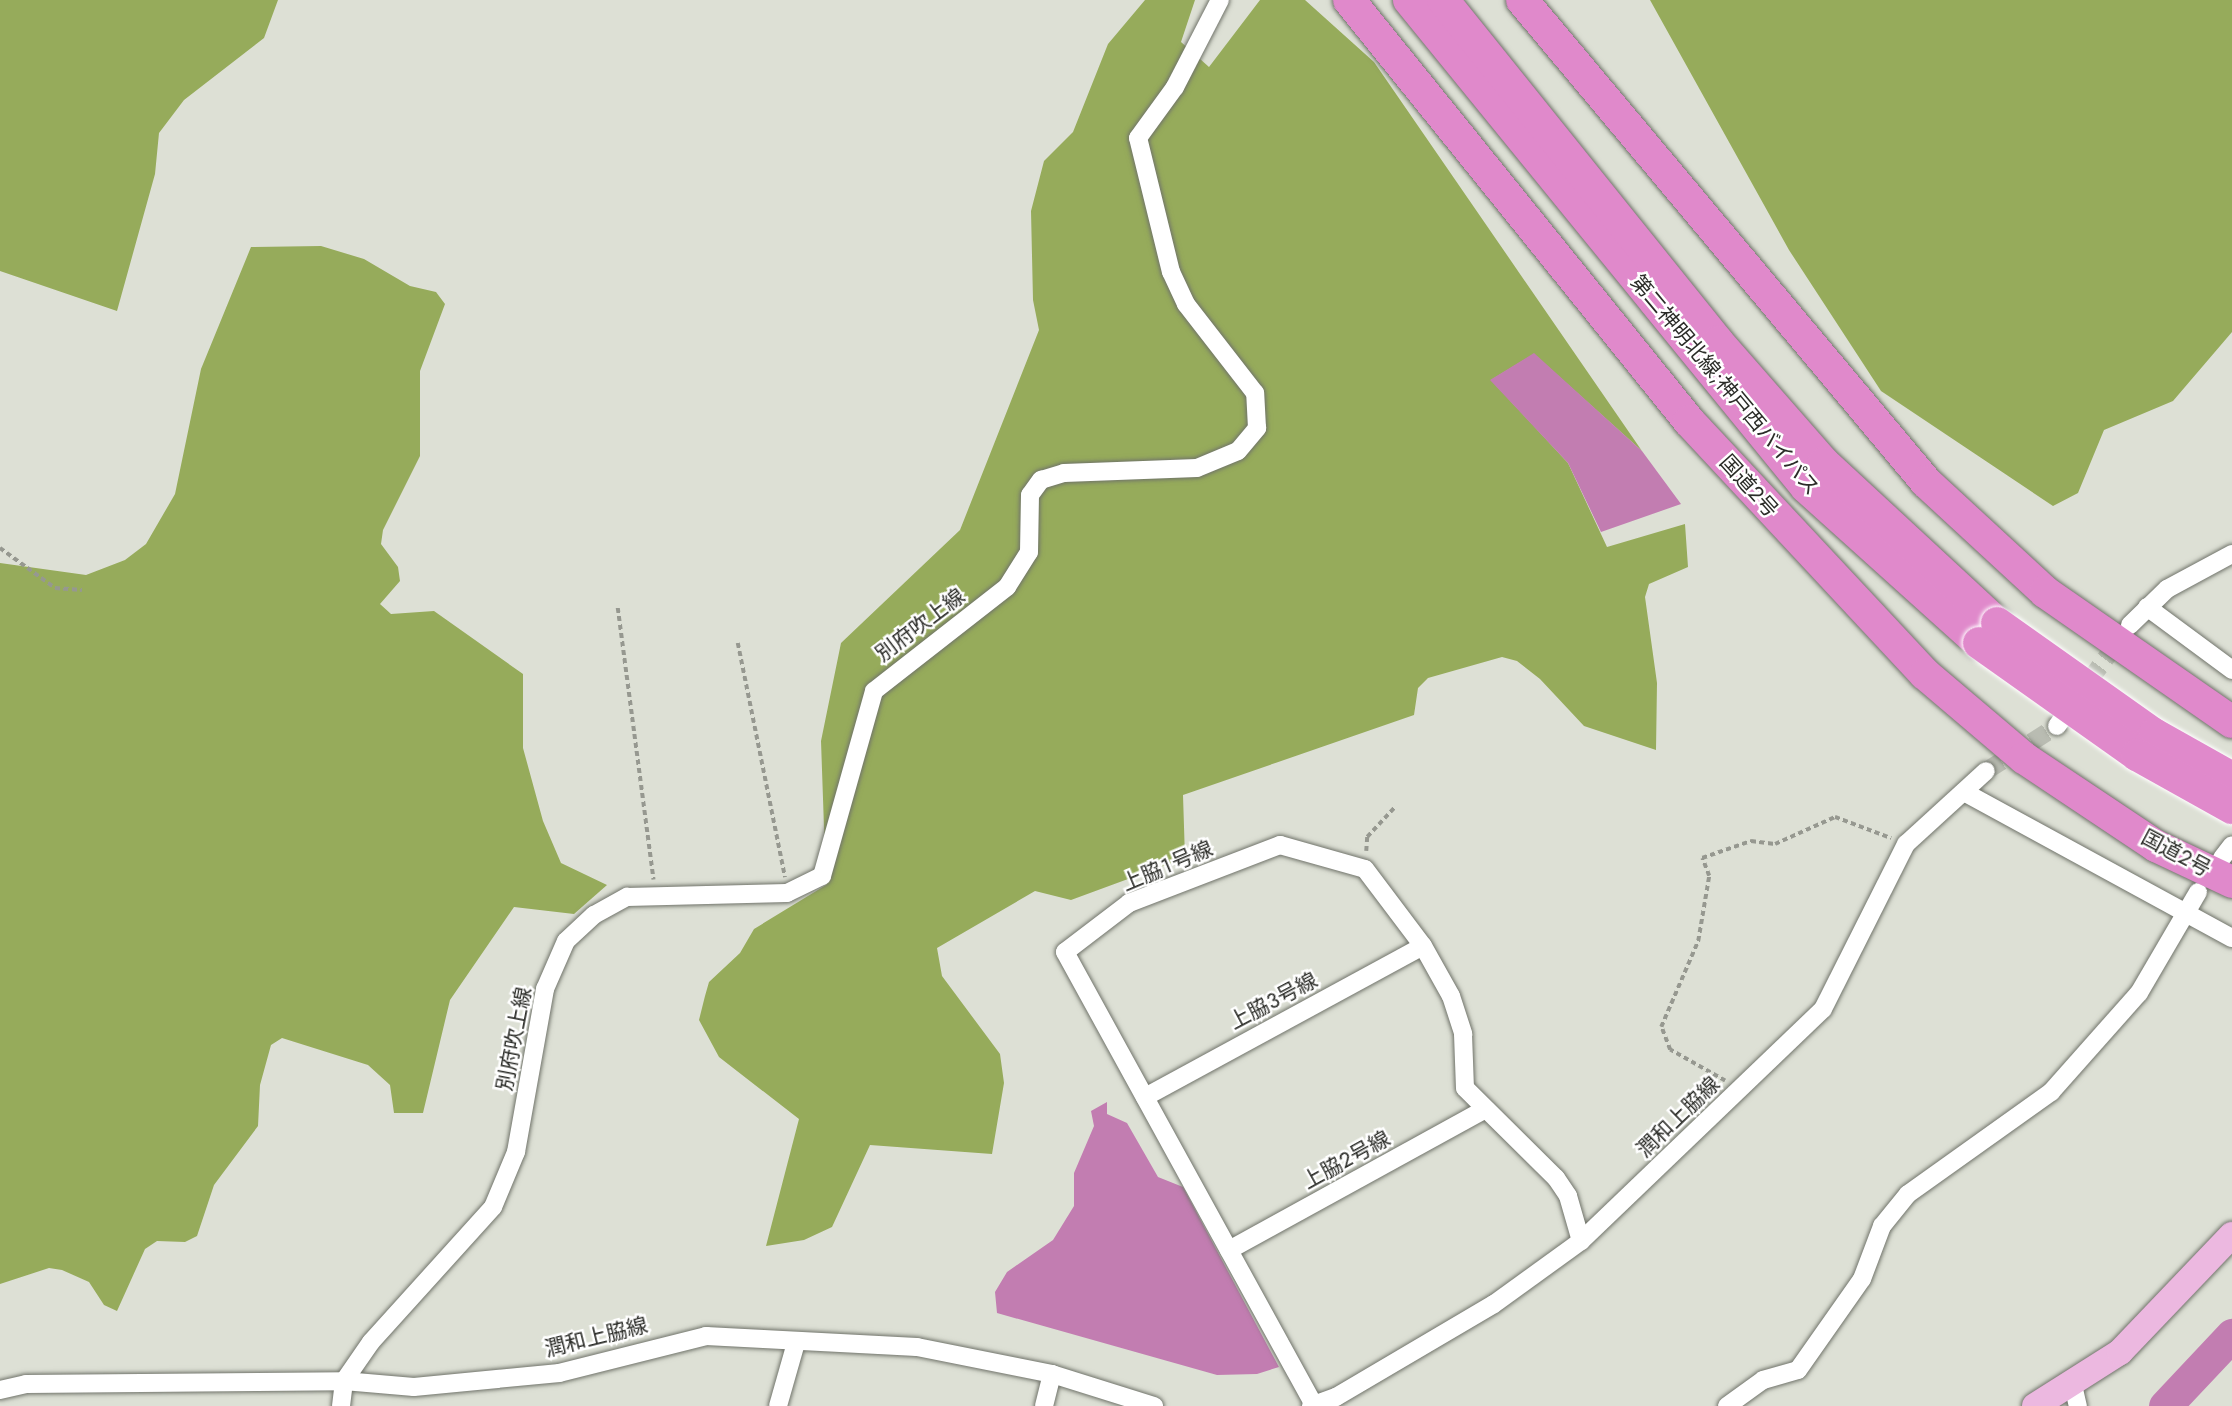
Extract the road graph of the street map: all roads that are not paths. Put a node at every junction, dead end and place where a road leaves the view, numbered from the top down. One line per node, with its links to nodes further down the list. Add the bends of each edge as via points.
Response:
1 (1220, 0): 30 (street, 別府吹上線, via 1175,87 1138,138 1171,272 1186,304 1255,393 1257,428 1238,451 1197,468 1064,473 1041,480 1030,495 1029,552 1007,587 874,691 822,876 787,893 627,897 594,915 566,941 545,989 516,1152 493,1207 371,1342)
2 (1349, 0): 18 (highway, 国道2号, via 1689,421 1926,674 2024,758 2156,846)
3 (1409, 0): 9 (highway, 第二神明北線;神戸西バイパス, via 1806,487)
4 (1443, 0): 9 (highway, 第二神明北線;神戸西バイパス, via 1815,453)
5 (1522, 0): 12 (highway, via 1926,482 2045,592)
6 (2232, 554): 7 (street, via 2189,573)
7 (2147, 607): 8 (street); 10 (street)
8 (2130, 625)
9 (1988, 633): 15 (highway, 第二神明北線;神戸西バイパス, bridge); 17 (highway, 第二神明北線;神戸西バイパス, bridge, via 2137,755)
10 (2232, 670)
11 (2089, 681): 13 (street)
12 (2232, 722)
13 (2057, 726)
14 (1986, 771): 16 (street, 潤和上脇線)
15 (2232, 778)
16 (1964, 792): 20 (street); 26 (street, 潤和上脇線, via 1906,844 1823,1009)
17 (2232, 808)
18 (2229, 862)
19 (2198, 892): 20 (street)
20 (2185, 911): 21 (street); 38 (street, via 2139,993 2051,1092 1908,1194 1882,1226 1863,1279 1798,1370 1763,1380)
21 (2232, 938)
22 (1423, 946): 23 (street, 上脇３号線); 23 (street, 上脇１号線, via 1365,869 1280,845 1129,904 1065,952); 24 (street, via 1451,996 1463,1034 1465,1088)
23 (1145, 1097): 27 (street, 上脇１号線)
24 (1485, 1109): 26 (street, via 1556,1178 1568,1195); 27 (street, 上脇２号線)
25 (2232, 1236): 32 (main road)
26 (1581, 1241): 33 (street, 潤和上脇線, via 1494,1304)
27 (1229, 1250): 33 (street, 上脇１号線)
28 (796, 1343): 29 (street, 潤和上脇線, via 917,1347); 30 (street, 潤和上脇線, via 706,1336 559,1373 414,1387); 35 (street)
29 (1052, 1374): 36 (street); 37 (street, 潤和上脇線)
30 (344, 1381): 31 (street, 潤和上脇線, via 26,1384); 34 (street)
31 (0, 1390)
32 (2075, 1396): 39 (main road)
33 (1323, 1403)
34 (341, 1406)
35 (778, 1406)
36 (1044, 1406)
37 (1154, 1406)
38 (1727, 1406)
39 (2035, 1406)

